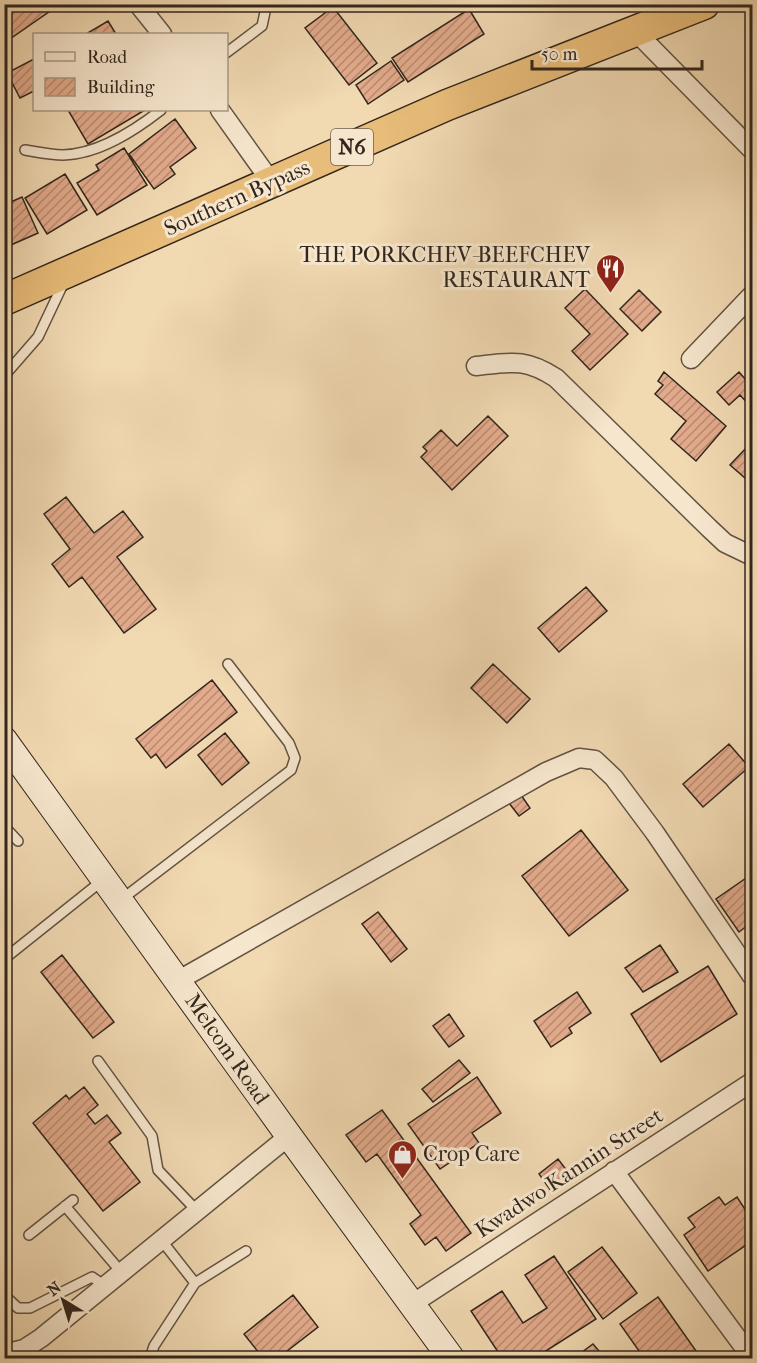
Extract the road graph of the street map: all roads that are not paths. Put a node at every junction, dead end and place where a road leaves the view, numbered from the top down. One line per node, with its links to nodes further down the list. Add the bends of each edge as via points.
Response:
1 (138, 4): 5 (street)
2 (262, 4): 6 (lane, via 262,26)
3 (704, 4): 4 (highway, Southern Bypass / N6)
4 (636, 32): 10 (street); 11 (highway, Southern Bypass / N6, via 447,105)
5 (161, 33)
6 (228, 52)
7 (160, 111): 9 (lane, via 135,129 92,150 63,155)
8 (221, 111): 11 (street)
9 (25, 150)
10 (753, 150)
11 (272, 183): 12 (highway, Southern Bypass / N6)
12 (69, 272): 14 (highway, Southern Bypass / N6); 17 (lane, via 38,337)
13 (753, 295): 15 (street)
14 (4, 300)
15 (691, 359)
16 (476, 366): 18 (street, via 514,361 538,366 556,378 725,543)
17 (4, 376)
18 (753, 556)
19 (228, 664): 24 (lane, via 289,743 295,758 291,770)
20 (4, 740): 23 (main road, Melcom Road)
21 (4, 826): 22 (lane)
22 (18, 841)
23 (104, 878): 24 (main road, Melcom Road); 25 (lane)
24 (121, 901): 27 (main road, Melcom Road)
25 (4, 959)
26 (753, 976): 27 (street, via 614,778 595,760 579,758 546,772)
27 (179, 980): 30 (main road, Melcom Road)
28 (98, 1061): 32 (lane, via 152,1136 158,1170)
29 (753, 1082): 31 (street, Kwadwo Kannin Street)
30 (289, 1136): 32 (street); 40 (main road, Melcom Road)
31 (614, 1171): 40 (street, Kwadwo Kannin Street); 44 (street)
32 (198, 1212): 34 (street)
33 (29, 1235): 36 (lane, via 69,1203)
34 (162, 1241): 36 (street); 37 (lane)
35 (246, 1251): 37 (lane)
36 (122, 1273): 38 (street)
37 (195, 1283): 42 (lane, via 154,1346)
38 (105, 1286): 39 (lane, via 92,1277 30,1308 18,1308); 41 (street, via 41,1338 24,1349)
39 (4, 1295)
40 (412, 1304): 43 (main road, Melcom Road)
41 (4, 1354)
42 (150, 1359)
43 (451, 1359)
44 (752, 1359)

